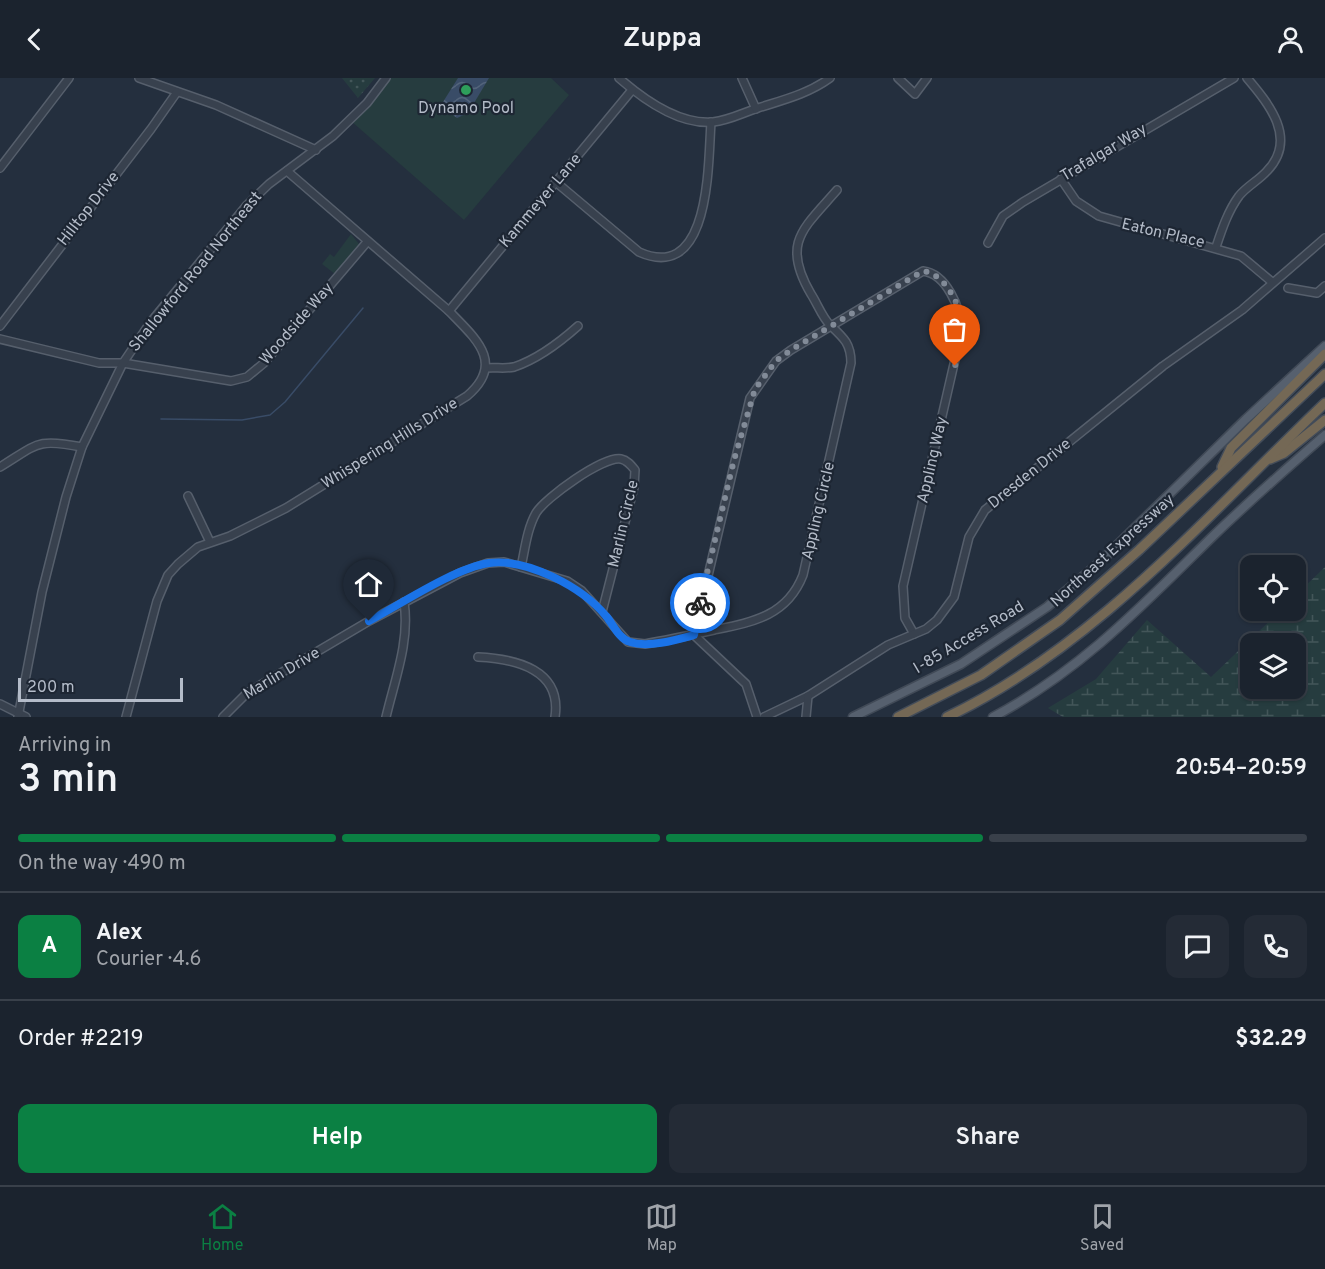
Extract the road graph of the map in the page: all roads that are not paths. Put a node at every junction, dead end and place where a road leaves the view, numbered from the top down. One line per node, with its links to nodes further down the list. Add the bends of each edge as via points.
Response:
1 (69, 78): 16 (street)
2 (139, 78): 12 (street)
3 (386, 78): 15 (street, Shallowford Road Northeast, via 367,103)
4 (619, 78): 11 (street)
5 (742, 78): 13 (street)
6 (830, 78): 13 (street, via 800,94)
7 (898, 78): 8 (street, via 915,94)
8 (927, 78)
9 (1234, 78): 18 (street, Trafalgar Way)
10 (1247, 78): 24 (street, via 1274,112 1280,124 1280,144 1272,165 1237,198)
11 (632, 90): 14 (street, via 661,108); 19 (street, Kammeyer Lane)
12 (177, 92): 15 (street, via 216,105); 30 (street, Hilltop Drive)
13 (756, 109): 14 (street)
14 (711, 122): 19 (street, via 703,208 689,244 672,256 639,252)
15 (316, 150): 17 (street, Shallowford Road Northeast)
16 (0, 168)
17 (287, 171): 22 (street); 35 (street, Shallowford Road Northeast, via 247,206 150,323)
18 (1061, 179): 23 (street, Trafalgar Way, via 1003,216); 24 (street, Eaton Place, via 1076,201 1099,216)
19 (556, 183): 28 (street, Kammeyer Lane)
20 (837, 190): 29 (street, Appling Circle, via 807,223 796,250 799,273)
21 (1325, 238): 25 (street, Dresden Drive)
22 (368, 242): 28 (street); 35 (street, Woodside Way, via 264,363 247,377 217,381)
23 (988, 243)
24 (1216, 247): 25 (street, Eaton Place, via 1241,255)
25 (1272, 282): 50 (street, Dresden Drive, via 1242,310 1163,366 985,510 969,537 954,597 926,629)
26 (1325, 286): 27 (street, via 1317,293)
27 (1288, 288)
28 (449, 311): 36 (street, via 479,343)
29 (830, 324): 50 (street, Appling Way, via 912,276 928,272 943,282 961,317 960,345 903,586 905,618); 51 (street, via 776,361 750,398); 51 (street, Appling Circle, via 846,339 851,363 798,589 779,609 750,624)
30 (0, 326)
31 (578, 326): 36 (street, via 560,342 513,367)
32 (0, 339): 35 (street, Woodside Way, via 99,363)
33 (1325, 346): 64 (main road, I-85 Access Road, via 1047,608 961,664)
34 (1325, 354): 44 (highway, via 1231,447)
35 (123, 363): 41 (street, Shallowford Road Northeast)
36 (486, 368): 46 (street, Whispering Hills Drive, via 467,396 286,508)
37 (1325, 374): 44 (highway, Northeast Expressway)
38 (1325, 403): 42 (highway)
39 (1325, 420): 42 (highway, via 1284,453)
40 (1325, 435): 67 (main road, via 1255,496 1098,648)
41 (82, 447): 43 (street, via 47,441); 55 (street, Shallowford Road Northeast, via 42,592)
42 (1262, 462): 66 (highway, via 1090,625 1018,678)
43 (0, 467)
44 (1218, 473): 65 (highway, Northeast Expressway, via 1060,620 981,675)
45 (188, 496): 46 (street)
46 (210, 542): 57 (street, Whispering Hills Drive, via 182,559 161,587)
47 (521, 567): 48 (street, Marlin Drive, via 504,562 472,567); 49 (street, Marlin Drive, via 567,582); 49 (street, Marlin Circle, via 531,523 547,499 607,461 627,461 635,470 634,487)
48 (404, 602): 58 (street, Marlin Drive, via 247,693); 59 (street, via 405,637)
49 (602, 612): 51 (street, Marlin Drive, via 628,642 645,644)
50 (914, 634): 53 (street, Dresden Drive, via 888,645)
51 (694, 635): 61 (street, via 747,684)
52 (478, 657): 60 (street, via 539,672 556,693)
53 (808, 696): 62 (street, Dresden Drive); 63 (street)
54 (0, 704): 55 (street)
55 (18, 714): 56 (street)
56 (26, 717)
57 (126, 717)
58 (223, 717)
59 (386, 717)
60 (555, 717)
61 (757, 717)
62 (764, 717)
63 (806, 717)
64 (853, 717)
65 (898, 717)
66 (947, 717)
67 (993, 717)

